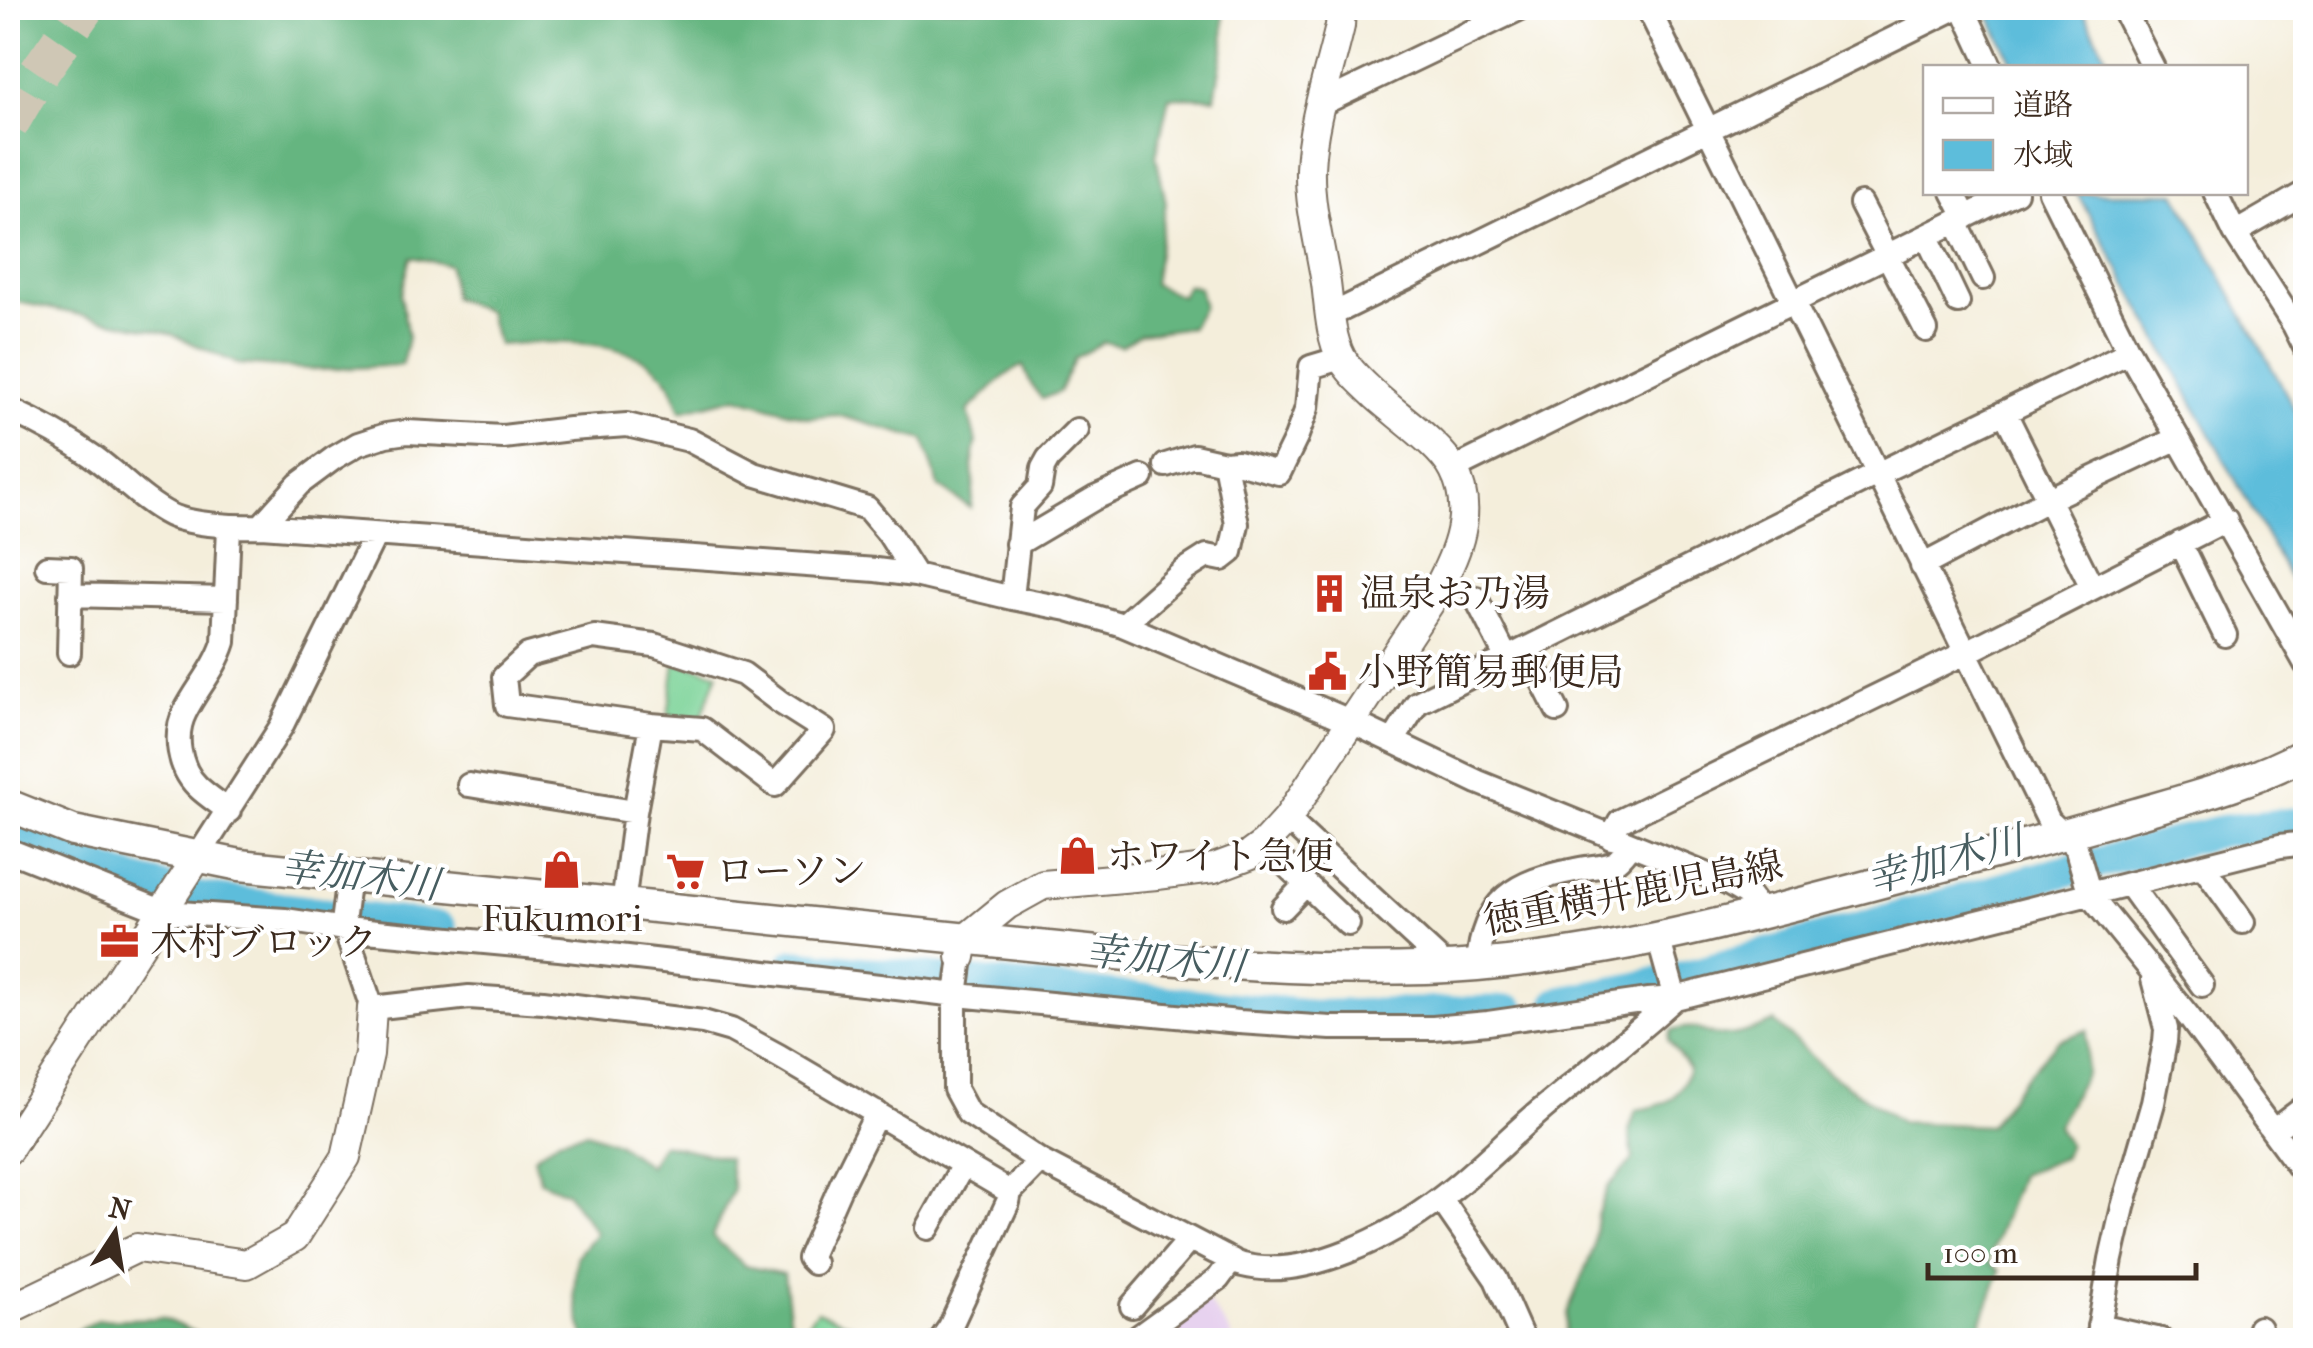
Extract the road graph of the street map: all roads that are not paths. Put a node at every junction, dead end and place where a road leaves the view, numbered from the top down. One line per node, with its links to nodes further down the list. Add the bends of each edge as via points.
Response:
1 (1341, 8): 8 (street)
2 (1521, 8): 8 (street)
3 (1648, 8): 9 (street)
4 (1960, 8): 6 (street); 9 (street)
5 (2123, 8): 7 (street)
6 (1990, 65)
7 (2152, 65)
8 (1319, 105): 23 (street, via 1310,189)
9 (1708, 130): 22 (street); 23 (street)
10 (2306, 192): 17 (street)
11 (1954, 195): 16 (street)
12 (2010, 195): 16 (street)
13 (2052, 195): 26 (street)
14 (2216, 195): 17 (street)
15 (1861, 204): 19 (street)
16 (1961, 220): 18 (street); 20 (street)
17 (2235, 233): 25 (street)
18 (1926, 237): 19 (street); 21 (street)
19 (1888, 256): 22 (street); 24 (street)
20 (1983, 278)
21 (1958, 302)
22 (1793, 303): 34 (street); 35 (street)
23 (1331, 315): 27 (street)
24 (1926, 330)
25 (2306, 349)
26 (2130, 352): 29 (street); 31 (street)
27 (1342, 358): 32 (street, via 1311,367 1306,408 1279,473); 34 (street)
28 (8, 410): 40 (street, via 50,428 173,517)
29 (2005, 413): 35 (street); 37 (street)
30 (1077, 430): 43 (street, via 1043,468 1040,486 1022,508)
31 (2178, 438): 37 (street); 38 (street)
32 (1225, 463): 33 (street, via 1194,456); 52 (street, via 1237,524 1231,552 1184,570)
33 (1166, 465)
34 (1454, 469): 59 (street, via 1464,511 1449,569)
35 (1877, 474): 45 (street); 56 (street)
36 (1142, 476): 43 (street)
37 (2049, 500): 45 (street); 47 (street)
38 (2226, 520): 42 (street); 57 (street)
39 (261, 526): 40 (street); 41 (street); 46 (street, via 298,484 358,444 386,435 504,437 627,425 688,440 754,474 866,508)
40 (228, 527): 51 (street)
41 (376, 535): 46 (street); 65 (street, via 282,728)
42 (2180, 543): 47 (street); 53 (street)
43 (1017, 544): 49 (street)
44 (47, 566): 48 (street, via 71,568)
45 (1922, 566): 55 (street)
46 (915, 575): 49 (street)
47 (2092, 588): 55 (street)
48 (70, 595): 51 (street); 54 (street)
49 (1012, 598): 52 (street)
50 (1476, 598): 56 (street)
51 (226, 599): 65 (street, via 220,655 184,713 178,736 191,779)
52 (1122, 626): 59 (street)
53 (2225, 634)
54 (69, 653)
55 (1965, 653): 68 (street, via 1620,821); 71 (street, via 2049,822)
56 (1516, 654): 58 (street); 61 (street, via 1417,704)
57 (2306, 664)
58 (1556, 710)
59 (1352, 722): 61 (street); 67 (street)
60 (651, 725): 60 (street, via 507,704 504,677 528,655 594,637 654,644 743,674 824,730 775,785 702,729); 66 (street)
61 (1393, 741): 68 (street)
62 (2306, 753): 71 (main road, 徳重横井鹿児島線)
63 (469, 785): 66 (street)
64 (8, 805): 73 (main road, 徳重横井鹿児島線)
65 (230, 810): 73 (street)
66 (635, 812): 79 (street)
67 (1287, 819): 70 (street); 89 (street)
68 (1621, 841): 82 (street, via 1727,883); 88 (street, via 1616,862 1559,873 1509,894 1489,915)
69 (2306, 843): 74 (street)
70 (1264, 844): 75 (street); 87 (street, via 1214,868 1044,884 1007,905)
71 (2070, 844): 78 (street); 82 (main road, 徳重横井鹿児島線)
72 (8, 850): 80 (street)
73 (193, 865): 77 (main road, 徳重横井鹿児島線, via 240,865); 80 (street)
74 (2203, 866): 76 (street); 83 (street)
75 (1306, 884): 81 (street); 84 (street)
76 (2130, 884): 78 (street); 91 (street)
77 (348, 885): 79 (main road, 徳重横井鹿児島線); 85 (street)
78 (2088, 890): 90 (street); 93 (street)
79 (623, 905): 87 (main road, 徳重横井鹿児島線)
80 (168, 906): 85 (street); 100 (street)
81 (1283, 908)
82 (1761, 912): 86 (main road, 徳重横井鹿児島線)
83 (2243, 922)
84 (1348, 924)
85 (344, 926): 92 (street); 94 (street)
86 (1661, 947): 88 (main road, 徳重横井鹿児島線); 93 (street)
87 (962, 948): 89 (main road, 徳重横井鹿児島線, via 1248,966); 92 (street)
88 (1478, 965): 89 (main road, 徳重横井鹿児島線)
89 (1447, 967)
90 (2151, 971): 95 (street); 96 (street)
91 (2202, 985)
92 (957, 993): 93 (street, via 1239,1022 1433,1028); 101 (street, via 955,1089 968,1113)
93 (1673, 993): 105 (street)
94 (372, 1008): 98 (street, via 469,997 703,1022 730,1030); 111 (street, via 346,1157 295,1237 247,1264 138,1248)
95 (2189, 1017): 96 (street); 99 (street)
96 (2166, 1028): 112 (street)
97 (2306, 1106): 99 (street)
98 (877, 1113): 102 (street); 109 (street, via 809,1258)
99 (2273, 1131): 103 (street)
100 (8, 1150)
101 (1040, 1161): 104 (street); 107 (street)
102 (963, 1165): 104 (street); 106 (street)
103 (2306, 1176)
104 (1010, 1192): 113 (street)
105 (1441, 1199): 108 (street, via 1377,1239 1314,1263 1270,1269); 115 (street, via 1496,1279)
106 (928, 1228)
107 (1190, 1239): 108 (street); 110 (street)
108 (1232, 1260): 114 (street, via 1218,1279)
109 (814, 1263)
110 (1132, 1306)
111 (8, 1310)
112 (2098, 1333): 116 (street)
113 (941, 1340)
114 (1134, 1340)
115 (1523, 1340)
116 (2161, 1340)

